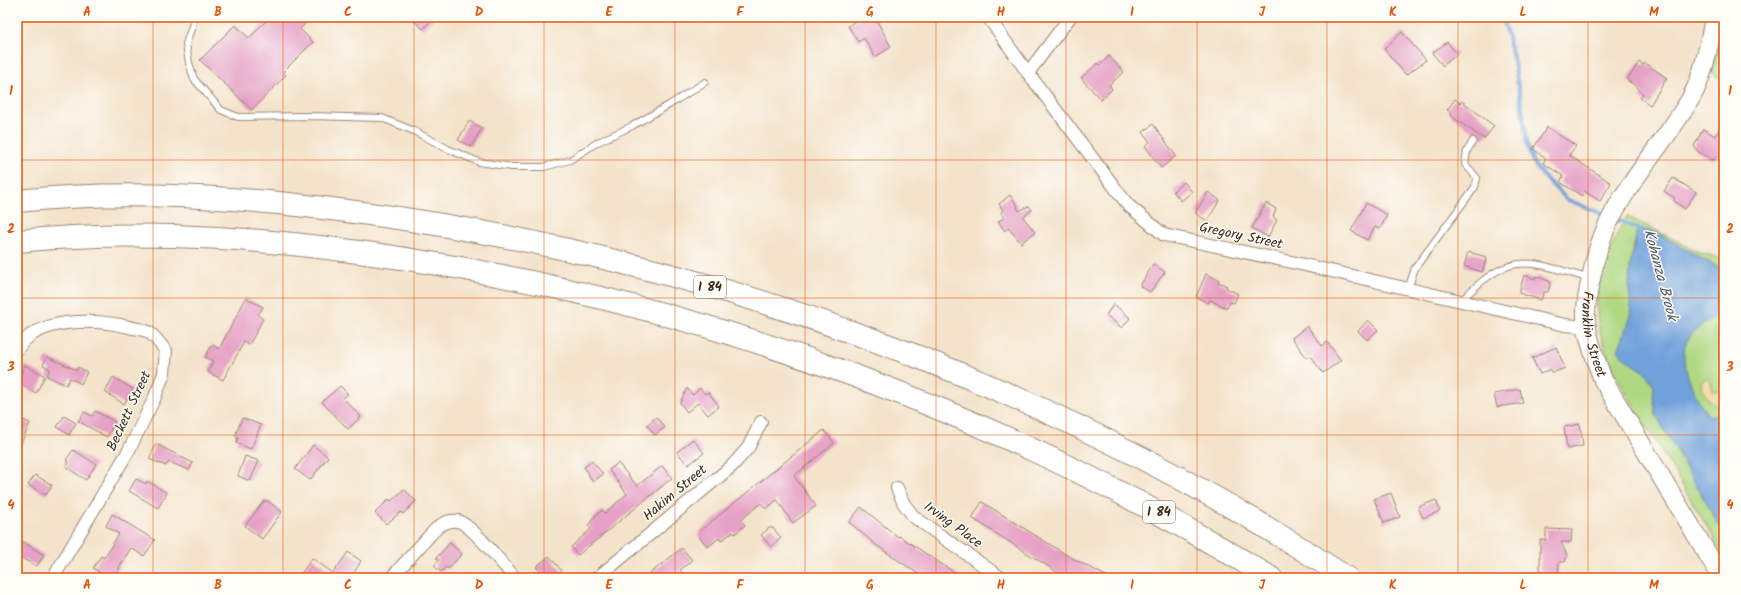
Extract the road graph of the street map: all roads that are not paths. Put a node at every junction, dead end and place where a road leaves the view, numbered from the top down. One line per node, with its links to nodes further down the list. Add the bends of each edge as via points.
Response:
1 (195, 17): 6 (lane, via 186,44 189,62 194,79 221,110 238,117 382,118 479,162 506,166 544,167 570,160)
2 (988, 17): 5 (street, Gregory Street)
3 (1070, 17): 5 (street)
4 (1714, 17): 10 (main road, Franklin Street, via 1708,50 1693,94 1610,218)
5 (1028, 73): 11 (street, Gregory Street, via 1128,205 1164,235)
6 (705, 82)
7 (1473, 141): 11 (lane, via 1467,151 1465,164 1477,178 1475,188 1415,268)
8 (17, 201): 23 (highway, I 84, via 93,195 166,194 312,206 457,227 527,241 599,257 738,294 891,347 1013,396 1209,494)
9 (17, 241): 22 (highway, I 84, via 105,234 159,234 293,244 385,255 470,270 565,289 649,310 742,336 835,368 994,431 1137,500)
10 (1590, 279): 12 (lane, via 1537,264 1519,263 1502,268 1486,278); 13 (main road, Franklin Street, via 1586,306)
11 (1408, 289): 12 (street, Gregory Street)
12 (1460, 301): 13 (street, Gregory Street, via 1565,325)
13 (1587, 327): 24 (main road, Franklin Street, via 1603,380)
14 (17, 350): 17 (street, Beckett Street, via 22,340 39,329 74,321 116,324 149,332 166,351 162,379 129,450)
15 (761, 422): 20 (street, Hakim Street, via 748,448 732,466)
16 (897, 488): 21 (street, Irving Place, via 904,504 914,516)
17 (53, 578)
18 (391, 578): 19 (street, via 434,531 451,521 458,522 472,531)
19 (515, 578)
20 (597, 578)
21 (1001, 578)
22 (1271, 578)
23 (1347, 578)
24 (1722, 578)

